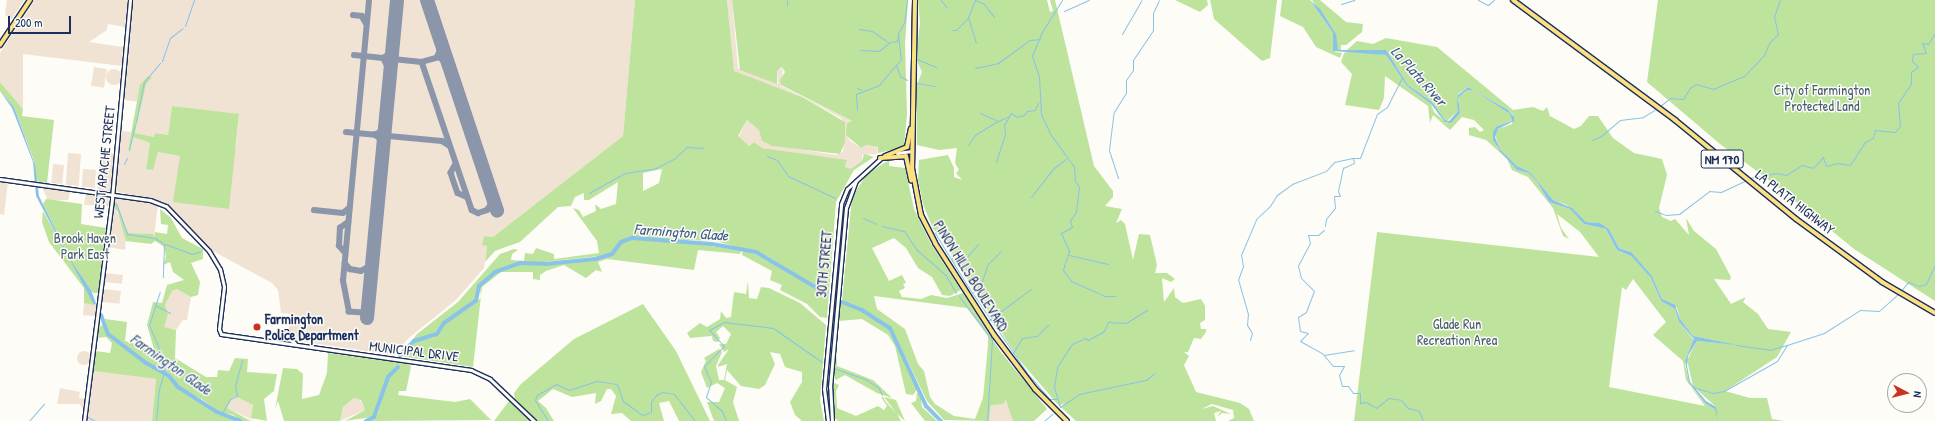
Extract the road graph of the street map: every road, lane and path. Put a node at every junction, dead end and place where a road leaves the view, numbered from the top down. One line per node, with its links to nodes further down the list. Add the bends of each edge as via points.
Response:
1 (30, 0): 5 (main road)
2 (130, 0): 11 (main road, WEST APACHE STREET)
3 (915, 0): 6 (main road, PINON HILLS BOULEVARD)
4 (1513, 0): 13 (main road, LA PLATA HIGHWAY / NM 170, via 1675,120 1796,219 1882,282)
5 (0, 45)
6 (914, 90): 7 (main road, PINON HILLS BOULEVARD); 8 (main road, via 908,146)
7 (912, 151): 8 (main road); 12 (main road, PINON HILLS BOULEVARD)
8 (882, 157): 10 (main road, 30TH STREET); 12 (main road, via 906,156)
9 (0, 179): 11 (main road)
10 (856, 181): 18 (main road, 30TH STREET, via 844,194 840,210 824,389); 19 (main road, via 846,216 830,387)
11 (112, 194): 15 (main road, MUNICIPAL DRIVE, via 158,202 170,210 188,232 209,251 223,279 220,333); 16 (main road, WEST APACHE STREET)
12 (917, 200): 20 (main road, PINON HILLS BOULEVARD, via 935,243 994,335 1035,388)
13 (1935, 313)
14 (286, 331): 15 (main road, via 290,340)
15 (298, 344): 17 (main road, MUNICIPAL DRIVE, via 476,371 490,379)
16 (84, 421)
17 (534, 421)
18 (828, 421)
19 (832, 421)
20 (1067, 421)

